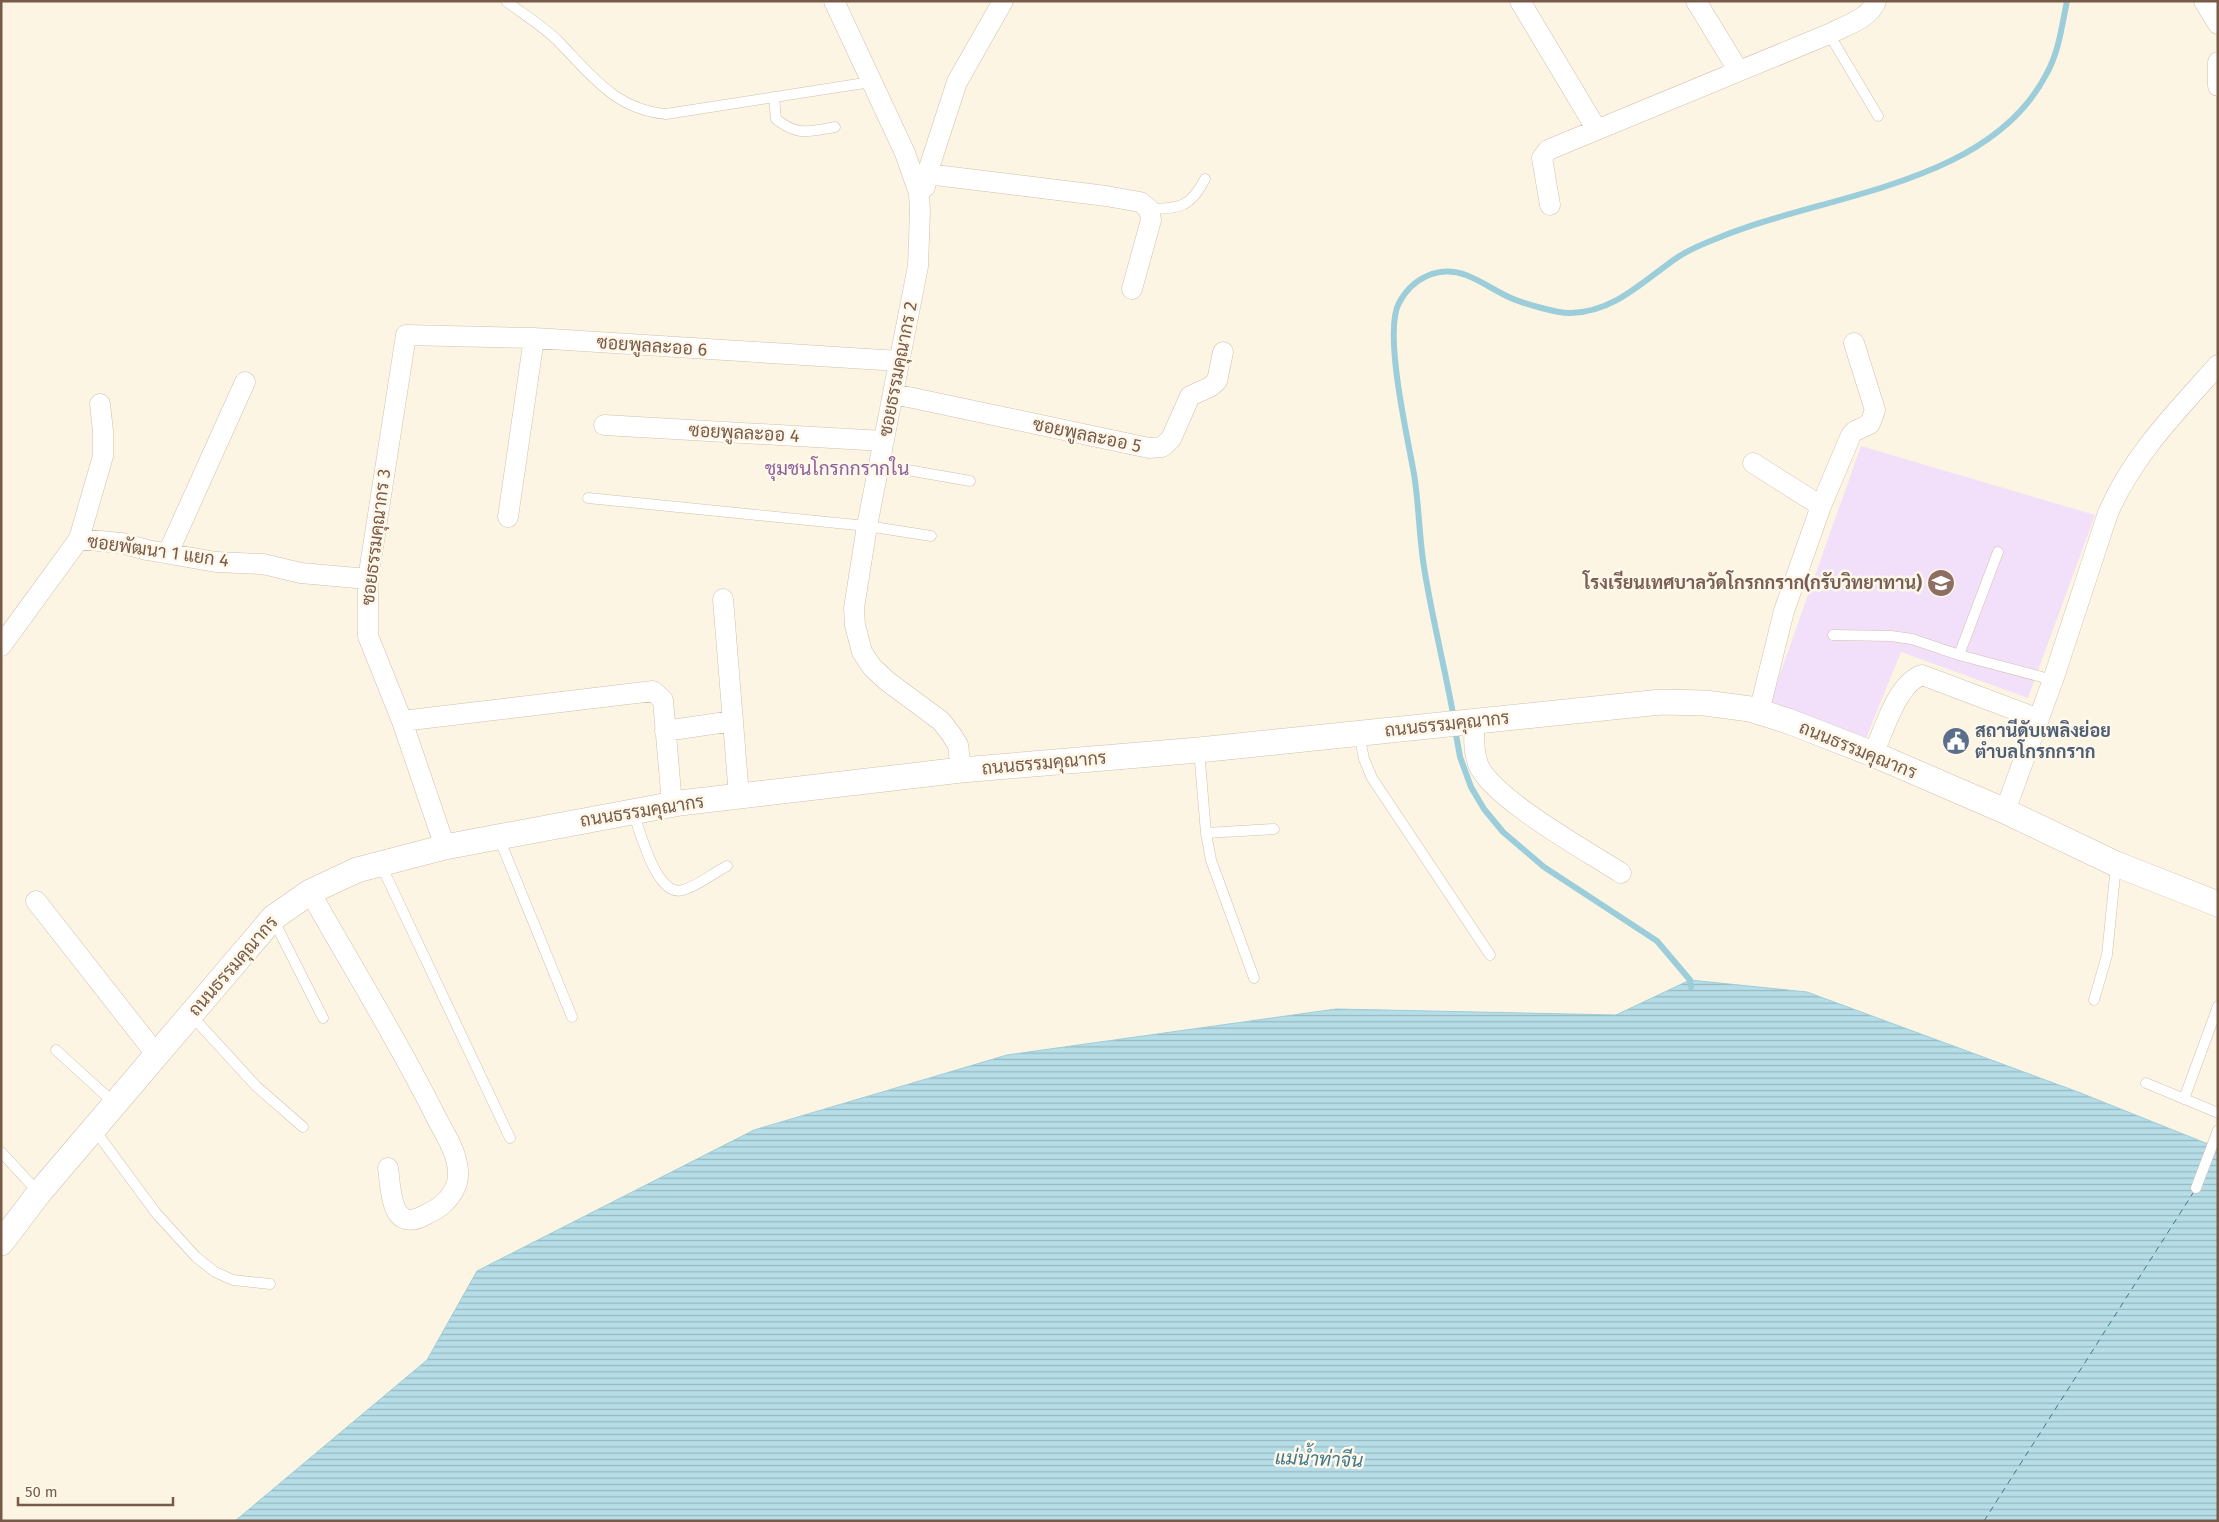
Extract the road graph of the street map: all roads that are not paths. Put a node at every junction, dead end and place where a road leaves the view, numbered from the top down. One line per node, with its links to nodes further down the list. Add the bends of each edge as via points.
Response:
1 (506, 1): 14 (lane, via 557,40 605,90 636,108 666,114)
2 (834, 1): 12 (street, ซอยธรรมคุณากร 2)
3 (1003, 1): 18 (street, via 957,82)
4 (1520, 1): 17 (street)
5 (1696, 1): 11 (street)
6 (1876, 1): 9 (street, via 1865,15)
7 (2204, 1): 8 (street)
8 (2218, 24)
9 (1829, 34): 11 (street); 15 (lane)
10 (2218, 62): 13 (street)
11 (1738, 70): 17 (street)
12 (871, 82): 14 (lane); 22 (street, ซอยธรรมคุณากร 2, via 913,173 919,193)
13 (2218, 86)
14 (774, 98): 16 (lane, via 776,119 788,128 799,132)
15 (1878, 116)
16 (836, 127)
17 (1597, 130): 20 (street, via 1555,146 1542,158)
18 (927, 174): 21 (street, via 1106,196 1140,202); 22 (street)
19 (1205, 179): 21 (lane, via 1188,203 1177,208)
20 (1550, 205)
21 (1149, 209): 23 (street, via 1151,220)
22 (920, 221): 28 (street, ซอยธรรมคุณากร 2, via 918,266)
23 (1132, 289)
24 (406, 336): 25 (street, ซอยพูลละออ 6); 46 (street, ซอยธรรมคุณากร 3)
25 (534, 338): 28 (street, ซอยพูลละออ 6); 40 (street)
26 (1854, 343): 39 (street, via 1875,410 1870,424 1851,435)
27 (1223, 352): 31 (street, ซอยพูลละออ 5, via 1217,381 1190,396 1171,439 1162,447 1149,448)
28 (899, 361): 31 (street, ซอยธรรมคุณากร 2)
29 (2218, 365): 51 (street, via 2144,450 2116,494)
30 (246, 382): 45 (street)
31 (894, 394): 34 (street, ซอยธรรมคุณากร 2)
32 (100, 404): 43 (street, via 103,456)
33 (604, 425): 34 (street, ซอยพูลละออ 4)
34 (884, 441): 36 (street, ซอยธรรมคุณากร 2)
35 (1753, 463): 39 (street)
36 (879, 465): 37 (lane); 41 (street, ซอยธรรมคุณากร 2)
37 (970, 481)
38 (588, 498): 41 (lane)
39 (1821, 506): 52 (street, via 1784,612)
40 (508, 517)
41 (867, 526): 42 (lane); 61 (street, ซอยธรรมคุณากร 2, via 854,608 862,652 887,681 941,722 958,745)
42 (931, 536)
43 (79, 539): 45 (street, ซอยพัฒนา 1 แยก 4, via 121,543); 49 (street, ซอยพัฒนา 1 แยก 4)
44 (1998, 552): 50 (lane)
45 (168, 554): 46 (street, ซอยพัฒนา 1 แยก 4)
46 (368, 579): 54 (street, ซอยธรรมคุณากร 3, via 368,636)
47 (723, 598): 55 (street)
48 (1834, 635): 50 (lane, via 1912,639)
49 (1, 646)
50 (1959, 656): 51 (lane)
51 (2053, 680): 53 (street)
52 (1758, 712): 56 (street, ถนนธรรมคุณากร, via 1705,703 1661,702); 60 (street, ถนนธรรมคุณากร)
53 (2039, 719): 60 (street, via 1922,675 1912,678 1903,688); 65 (street)
54 (402, 721): 57 (street, via 653,691 663,700); 69 (street, ซอยธรรมคุณากร 3)
55 (733, 721): 57 (street); 62 (street)
56 (1470, 722): 58 (street, ถนนธรรมคุณากร); 73 (street, via 1478,765 1490,783 1508,800)
57 (665, 730): 63 (street)
58 (1359, 734): 59 (street, ถนนธรรมคุณากร); 78 (lane, via 1372,778)
59 (1199, 750): 61 (street, ถนนธรรมคุณากร); 67 (lane)
60 (1874, 754): 65 (street, ถนนธรรมคุณากร)
61 (961, 770): 62 (street, ถนนธรรมคุณากร)
62 (739, 796): 63 (street, ถนนธรรมคุณากร)
63 (672, 804): 64 (street, ถนนธรรมคุณากร)
64 (633, 811): 68 (street, ถนนธรรมคุณากร); 72 (lane, via 650,859 663,883 672,890 682,890)
65 (2005, 812): 71 (street, ถนนธรรมคุณากร)
66 (1274, 829): 67 (lane)
67 (1206, 833): 79 (lane, via 1211,860)
68 (499, 838): 69 (street, ถนนธรรมคุณากร); 83 (lane)
69 (445, 847): 70 (street, ถนนธรรมคุณากร)
70 (380, 864): 74 (street, ถนนธรรมคุณากร, via 357,870); 94 (lane)
71 (2116, 864): 76 (street, ถนนธรรมคุณากร); 80 (lane, via 2107,955)
72 (727, 866)
73 (1621, 873)
74 (310, 892): 77 (street, ถนนธรรมคุณากร); 96 (street, via 406,1056 452,1150 458,1172 449,1198 414,1221 404,1219 395,1211)
75 (36, 901): 86 (street)
76 (2218, 904)
77 (273, 918): 82 (street, ถนนธรรมคุณากร); 84 (lane)
78 (1490, 955)
79 (1254, 978)
80 (2094, 1000)
81 (2218, 1006): 88 (lane)
82 (190, 1014): 86 (street, ถนนธรรมคุณากร); 91 (lane, via 256,1086)
83 (572, 1017)
84 (323, 1018)
85 (56, 1050): 89 (lane)
86 (156, 1054): 89 (street, ถนนธรรมคุณากร)
87 (2146, 1083): 88 (lane)
88 (2184, 1099): 90 (lane)
89 (114, 1103): 92 (street, ถนนธรรมคุณากร)
90 (2218, 1113)
91 (303, 1126)
92 (93, 1128): 98 (street, ถนนธรรมคุณากร); 100 (lane, via 156,1213 196,1257 215,1272 233,1280)
93 (2218, 1130): 97 (lane)
94 (510, 1138)
95 (1, 1152): 98 (lane)
96 (388, 1168)
97 (2196, 1188)
98 (38, 1193): 99 (street, ถนนธรรมคุณากร)
99 (1, 1243)
100 (270, 1284)

